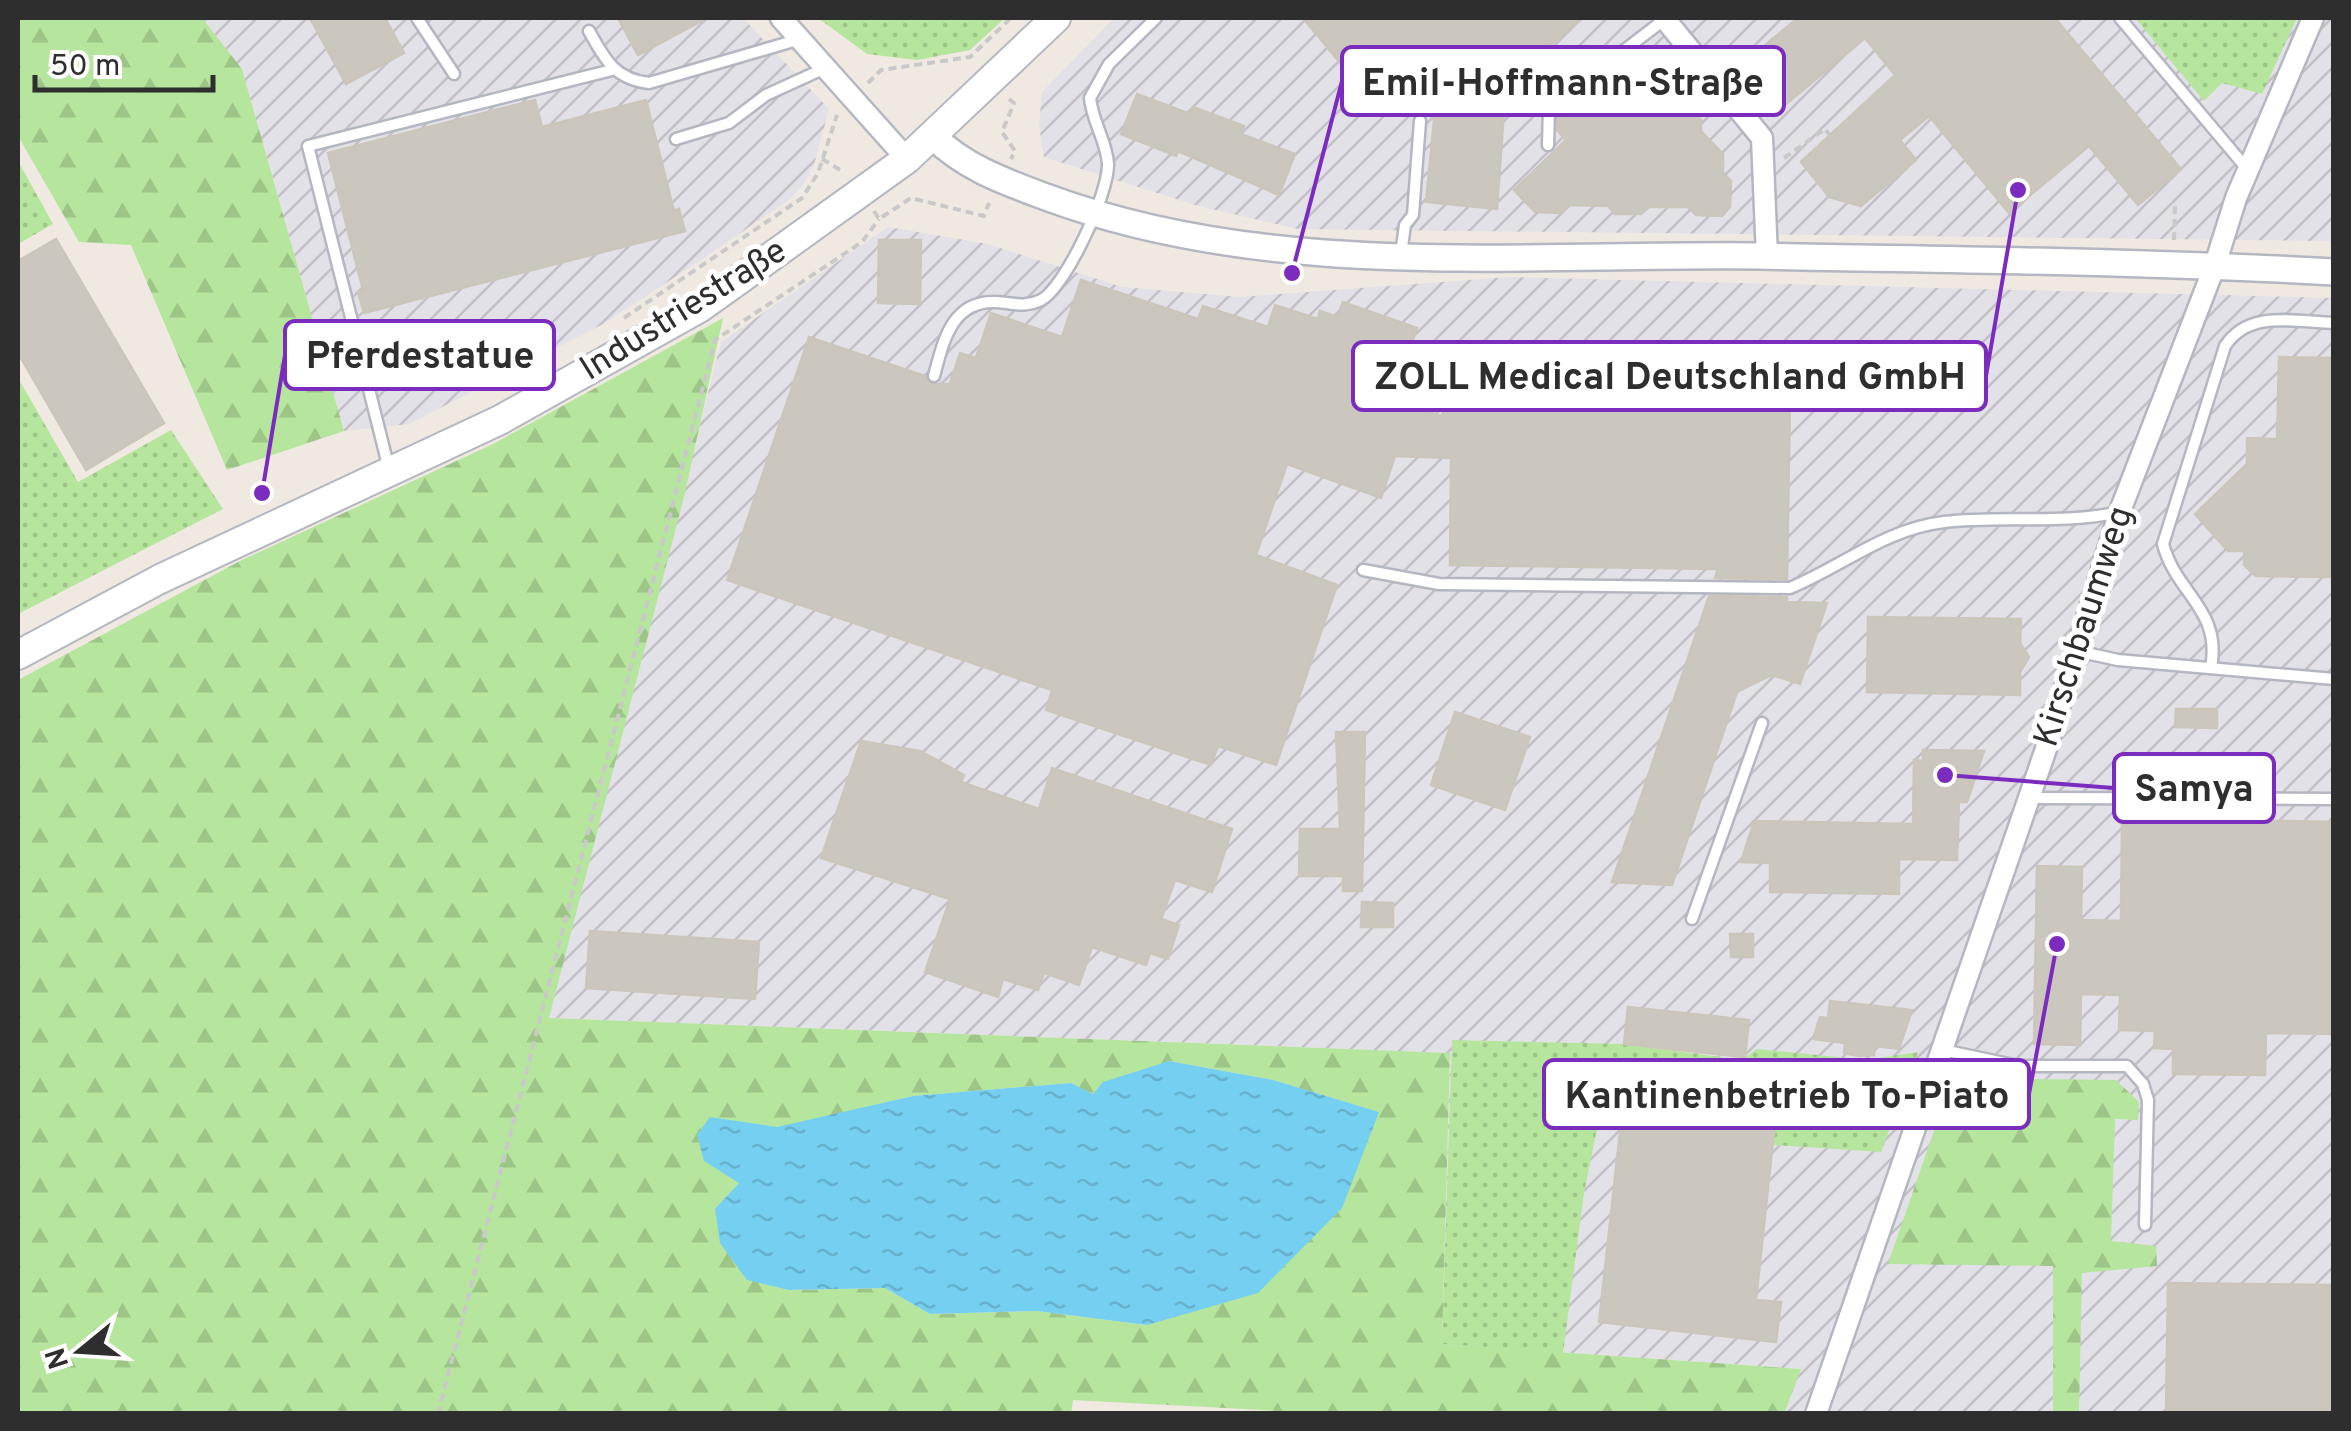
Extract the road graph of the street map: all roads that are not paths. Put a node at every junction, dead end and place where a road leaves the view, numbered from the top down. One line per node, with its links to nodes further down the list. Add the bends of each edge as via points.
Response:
1 (416, 18): 13 (lane)
2 (782, 18): 9 (street)
3 (1056, 18): 16 (main road, Industriestraße)
4 (1156, 18): 21 (lane, via 1109,64 1090,98 1108,164)
5 (1665, 18): 10 (lane); 23 (street, via 1759,134)
6 (2120, 18): 20 (lane)
7 (2313, 18): 20 (street, Kirschbaumweg)
8 (589, 31): 12 (lane)
9 (797, 40): 11 (street); 12 (lane, via 649,83)
10 (1623, 52): 14 (lane); 18 (lane, via 1549,108)
11 (823, 69): 17 (lane, via 766,95 729,123); 19 (street)
12 (612, 70): 28 (lane, via 308,146)
13 (454, 74)
14 (1647, 84)
15 (1420, 121): 22 (lane, via 1412,214)
16 (934, 137): 19 (main road, Industriestraße); 21 (street, via 1000,180)
17 (676, 139)
18 (1548, 144)
19 (907, 159): 30 (main road, Industriestraße, via 701,307 500,420)
20 (2248, 170): 24 (street, Kirschbaumweg)
21 (1096, 215): 22 (street, via 1218,242); 29 (lane, via 1045,298 963,311 947,327)
22 (1401, 255): 23 (street)
23 (1767, 257): 24 (street)
24 (2215, 266): 25 (street); 31 (street, Kirschbaumweg)
25 (2334, 272)
26 (2334, 323): 35 (lane, via 2258,321 2244,325 2225,346 2164,544 2168,562 2209,622)
27 (490, 328): 28 (lane)
28 (363, 368): 30 (lane)
29 (934, 376)
30 (389, 470): 34 (main road, Industriestraße)
31 (2120, 512): 32 (lane, via 1912,529 1877,540 1830,572 1790,588 1439,584); 33 (street, Kirschbaumweg)
32 (1363, 570)
33 (2077, 651): 35 (lane); 38 (street, Kirschbaumweg)
34 (18, 655)
35 (2212, 668): 36 (lane)
36 (2334, 679)
37 (1762, 723): 40 (lane)
38 (2029, 798): 39 (lane); 41 (street, Kirschbaumweg)
39 (2334, 799)
40 (1692, 919)
41 (1942, 1050): 42 (lane, via 2018,1066 2127,1066 2148,1100); 43 (street, Kirschbaumweg)
42 (2145, 1225)
43 (1816, 1414)

